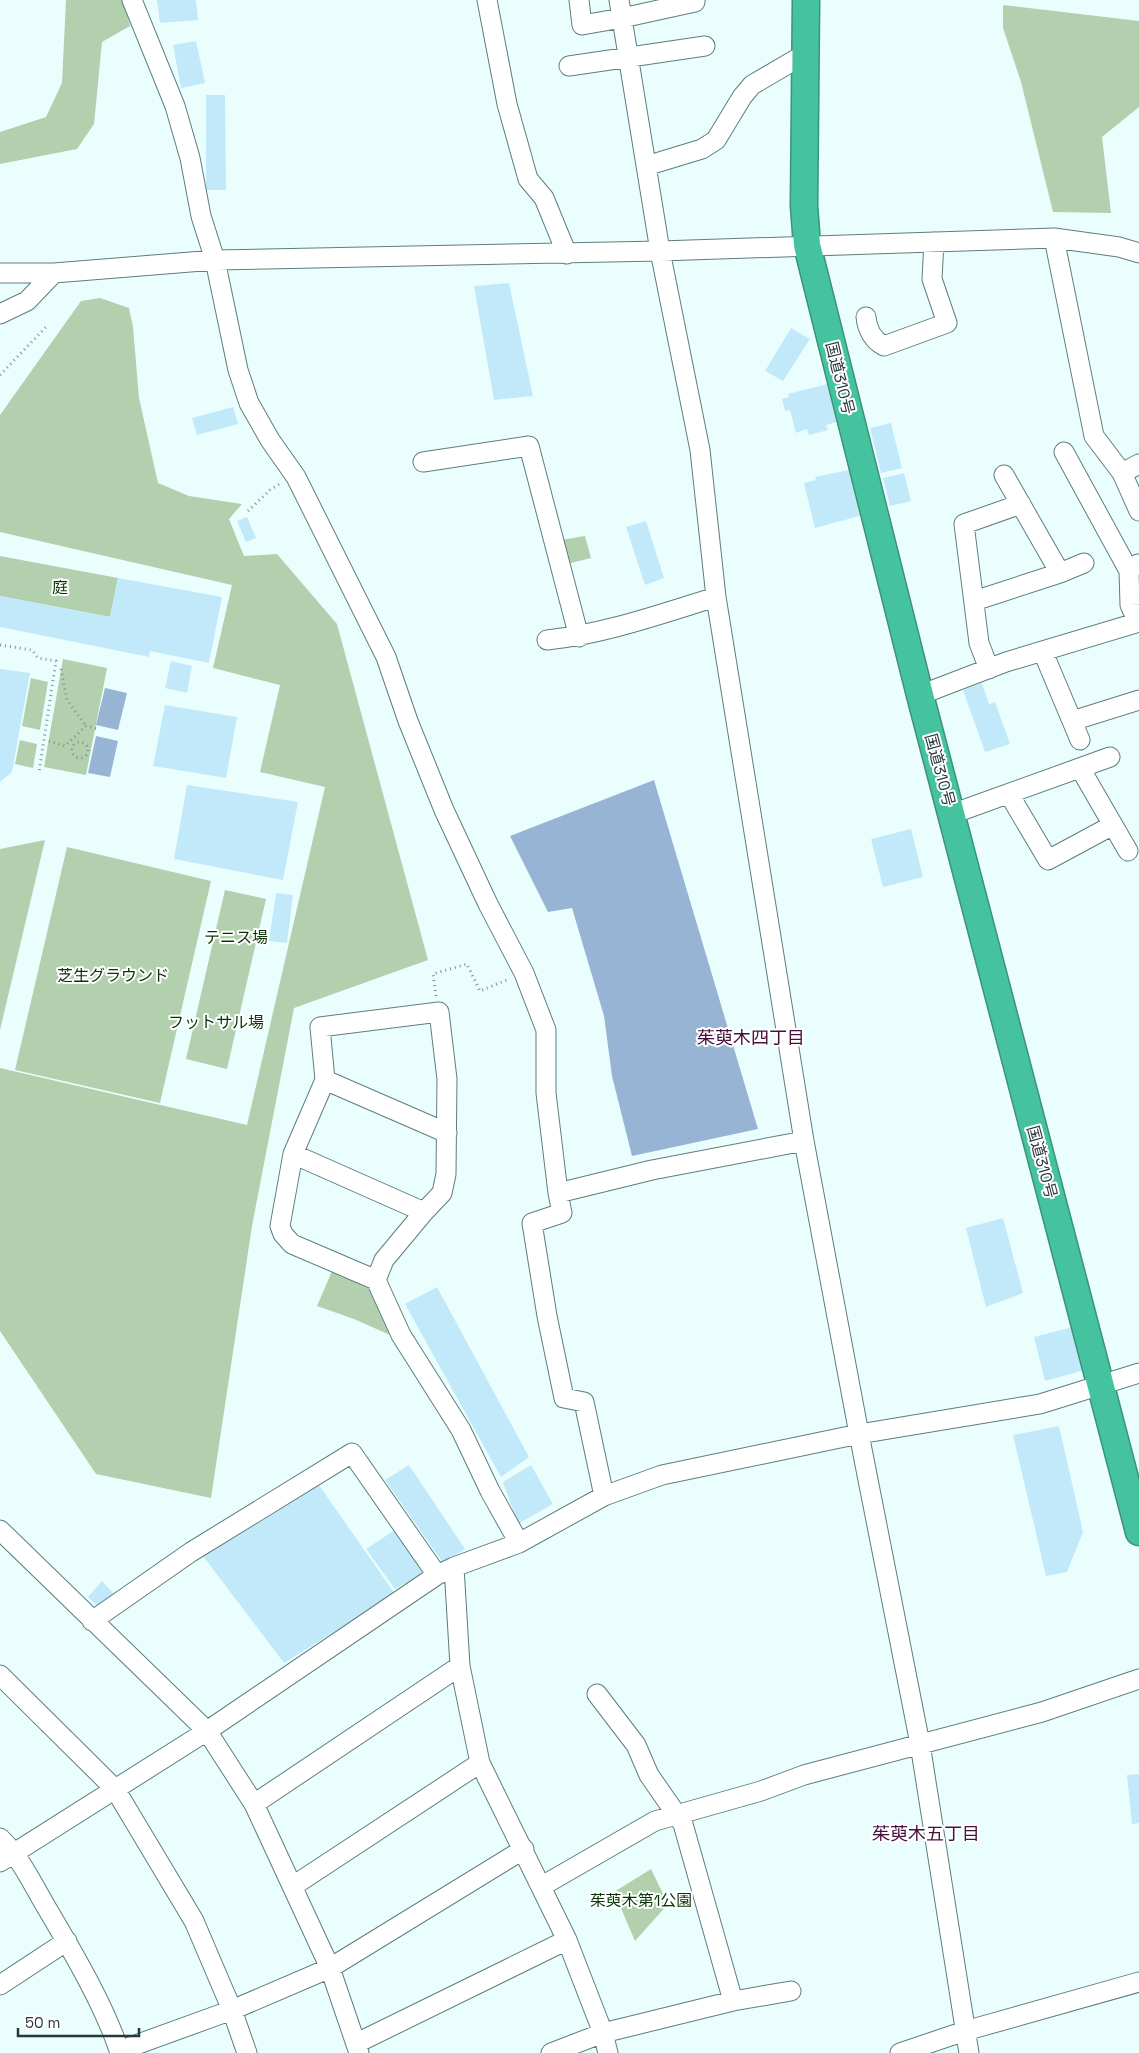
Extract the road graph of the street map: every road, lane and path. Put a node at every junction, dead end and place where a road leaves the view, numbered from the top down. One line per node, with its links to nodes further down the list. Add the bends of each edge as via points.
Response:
1 (132, 0): 18 (street, via 175,106)
2 (487, 0): 17 (street, via 506,104 528,179 544,198)
3 (579, 0): 6 (street, via 582,24)
4 (695, 0): 6 (street)
5 (806, 0): 8 (highway, 国道310号)
6 (621, 9): 9 (street)
7 (705, 46): 9 (street)
8 (805, 54): 11 (street, via 752,85 716,140 702,149); 14 (highway, 国道310号, via 804,206)
9 (628, 58): 10 (street); 11 (street)
10 (569, 66)
11 (646, 166): 15 (street)
12 (1054, 238): 13 (street); 16 (street); 27 (street, via 1094,436)
13 (934, 242): 14 (street); 22 (street, via 932,278 947,323 884,346 876,342)
14 (807, 246): 15 (street); 45 (highway, 国道310号)
15 (660, 251): 17 (street); 36 (street, via 700,450)
16 (1139, 253)
17 (567, 254): 18 (street)
18 (215, 260): 19 (street); 60 (street, via 238,370 249,403 296,477 386,657 444,810)
19 (54, 272): 20 (street); 21 (street, via 27,301)
20 (0, 273)
21 (0, 314)
22 (866, 317)
23 (46, 327): 24 (path)
24 (0, 376)
25 (1064, 452): 34 (street)
26 (423, 462): 39 (street, via 529,446)
27 (1131, 468): 32 (street)
28 (1004, 474): 30 (street)
29 (270, 490): 31 (path)
30 (1021, 504): 35 (street); 37 (street, via 956,527)
31 (248, 511)
32 (1139, 511)
33 (1084, 563): 35 (street)
34 (1134, 567): 38 (street, via 1130,605)
35 (1060, 573): 37 (street)
36 (716, 597): 39 (street); 64 (street)
37 (974, 601): 44 (street, via 979,643)
38 (1138, 622): 42 (street)
39 (579, 637): 40 (street)
40 (547, 640)
41 (0, 645): 55 (path, via 32,650 38,658 56,661)
42 (1043, 652): 44 (street); 47 (street)
43 (61, 669): 48 (path, via 67,700)
44 (989, 669): 45 (street)
45 (920, 695): 57 (highway, 国道310号)
46 (1139, 700): 47 (street)
47 (1072, 721): 50 (street)
48 (86, 726): 49 (path); 51 (path, via 66,746)
49 (98, 729)
50 (1080, 740)
51 (48, 741)
52 (78, 742): 52 (path, via 73,746 72,754 82,758 88,750 86,745)
53 (1110, 757): 54 (street)
54 (1080, 768): 56 (street); 58 (street)
55 (39, 772)
56 (1009, 794): 57 (street); 58 (street, via 1048,860)
57 (952, 814): 70 (highway, 国道310号)
58 (1113, 825): 59 (street)
59 (1128, 851)
60 (524, 973): 61 (path, via 480,991 467,964 433,974); 66 (street, via 546,1030 546,1094)
61 (439, 1012): 62 (street, via 320,1027); 63 (street, via 447,1079)
62 (324, 1080): 63 (street); 65 (street)
63 (446, 1133): 67 (street, via 446,1174 442,1193)
64 (804, 1141): 66 (street, via 652,1170); 71 (street)
65 (293, 1154): 67 (street); 68 (street, via 280,1226 283,1234 292,1244)
66 (558, 1193): 72 (street, via 562,1213 532,1223 538,1267 564,1398 584,1402)
67 (424, 1212): 68 (street, via 384,1260)
68 (376, 1280): 75 (street, via 401,1335 461,1430)
69 (1139, 1373): 70 (street)
70 (1100, 1386): 71 (street, via 1040,1404); 74 (highway, 国道310号)
71 (858, 1434): 72 (street, via 662,1475); 84 (street)
72 (604, 1496): 75 (street)
73 (0, 1530): 78 (street)
74 (1139, 1532)
75 (519, 1543): 76 (street)
76 (454, 1567): 77 (street); 79 (street)
77 (437, 1575): 78 (street, via 352,1453 191,1552); 83 (street)
78 (92, 1621): 83 (street)
79 (460, 1666): 85 (street); 87 (street)
80 (0, 1675): 86 (street)
81 (1139, 1679): 84 (street, via 1042,1712)
82 (597, 1694): 88 (street, via 636,1745 648,1775)
83 (206, 1731): 86 (street); 87 (street)
84 (920, 1744): 88 (street); 102 (street)
85 (480, 1763): 90 (street); 92 (street)
86 (115, 1789): 91 (street); 101 (street, via 194,1921)
87 (254, 1804): 92 (street)
88 (676, 1814): 93 (street, via 655,1821); 100 (street, via 683,1824)
89 (0, 1838): 91 (street)
90 (524, 1849): 93 (street); 96 (street)
91 (7, 1857): 95 (street)
92 (293, 1886): 96 (street)
93 (542, 1886): 94 (street)
94 (567, 1940): 103 (street); 104 (street)
95 (67, 1941): 98 (street); 105 (street)
96 (330, 1968): 101 (street); 104 (street)
97 (1139, 1982): 102 (street)
98 (0, 1985)
99 (791, 1991): 100 (street)
100 (732, 2001): 103 (street)
101 (232, 2010): 105 (street); 106 (street)
102 (965, 2031): 109 (street); 110 (street)
103 (603, 2033): 107 (street); 108 (street)
104 (358, 2048)
105 (119, 2052)
106 (246, 2053)
107 (551, 2053)
108 (608, 2053)
109 (900, 2053)
110 (969, 2053)

